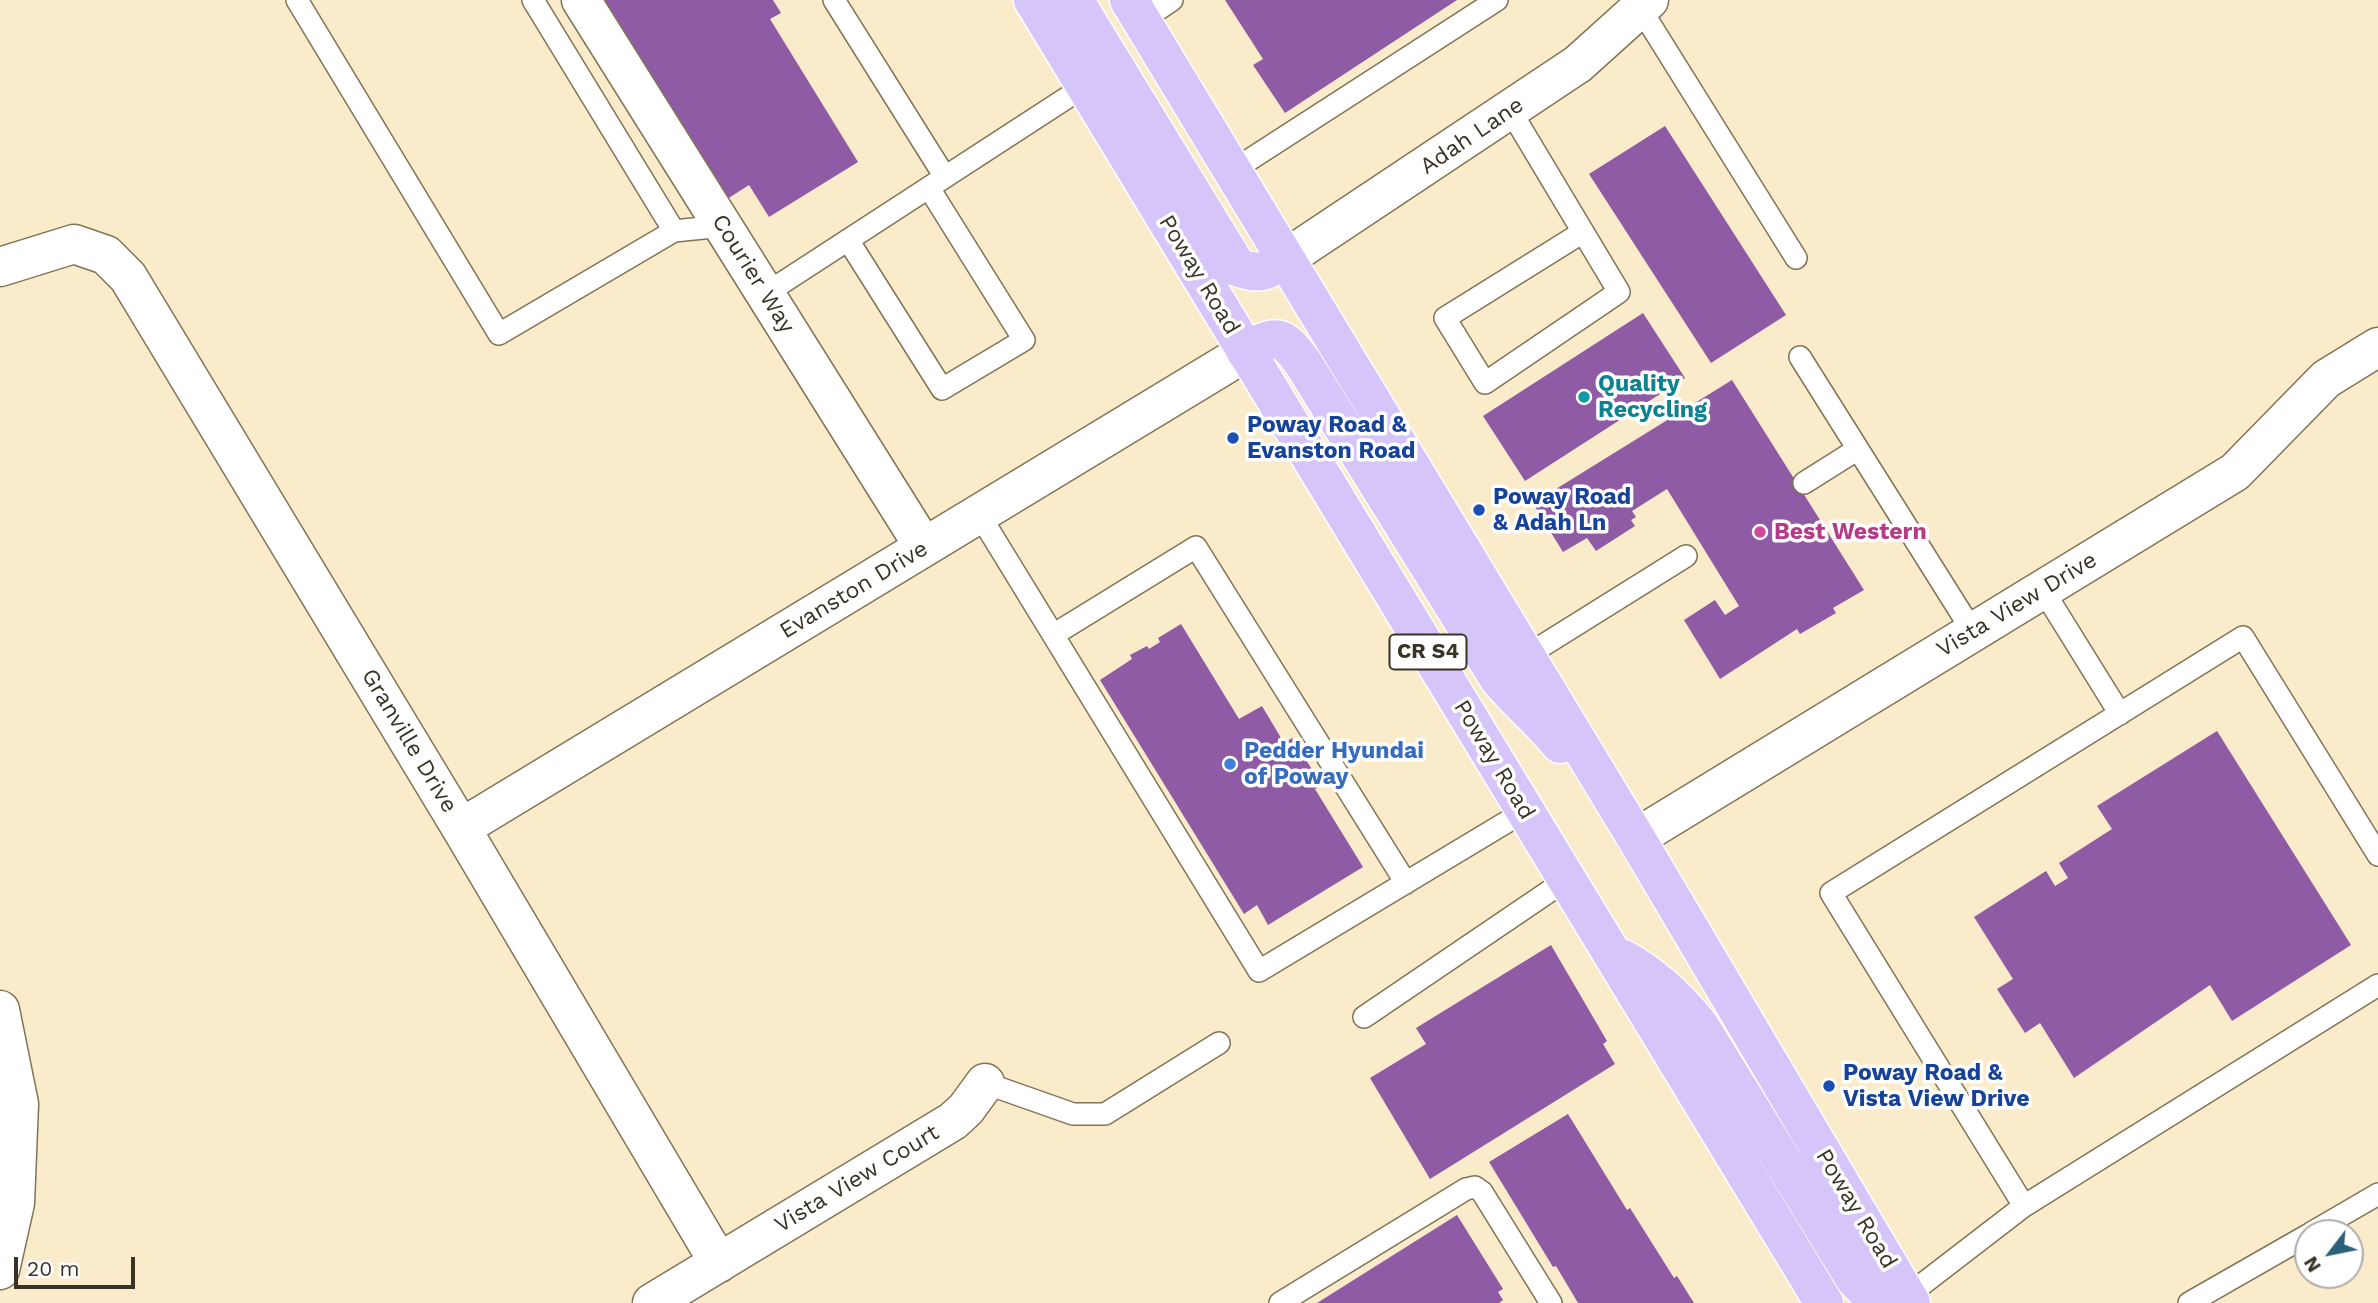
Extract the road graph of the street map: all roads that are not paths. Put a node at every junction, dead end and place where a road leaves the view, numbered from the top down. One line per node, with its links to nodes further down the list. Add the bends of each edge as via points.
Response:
1 (297, 0): 16 (lane, via 499,334)
2 (533, 0): 16 (lane)
3 (581, 0): 15 (street, Courier Way)
4 (834, 0): 14 (lane)
5 (1033, 0): 11 (main road, Poway Road / CR S4)
6 (1074, 0): 20 (main road, via 1237,267 1252,273 1267,271)
7 (1172, 0): 10 (lane)
8 (1496, 0): 13 (lane)
9 (1645, 4): 12 (street, Adah Lane, via 1578,64); 19 (lane)
10 (1135, 10): 13 (main road, Poway Road)
11 (1086, 86): 14 (lane); 24 (main road, Poway Road / CR S4)
12 (1510, 110): 17 (lane); 20 (street, Adah Lane)
13 (1232, 171): 20 (main road, Poway Road)
14 (937, 182): 18 (lane); 18 (lane, via 1024,340 942,389)
15 (723, 226): 16 (lane); 22 (street, Courier Way)
16 (674, 231)
17 (1583, 232): 17 (lane, via 1619,292 1485,383 1445,318)
18 (848, 240): 22 (lane)
19 (1796, 258)
20 (1285, 259): 34 (main road, Poway Road)
21 (0, 267): 37 (street, Granville Drive, via 74,244 106,255 128,277)
22 (765, 294): 29 (street, Courier Way)
23 (2378, 347): 31 (street, Vista View Drive, via 2326,379 2235,472)
24 (1246, 352): 28 (street, Evanston Drive); 36 (main road, Poway Road / CR S4); 38 (main road, via 1267,339 1291,346 1499,679 1539,719)
25 (1800, 357): 26 (lane)
26 (1858, 449): 27 (lane); 32 (lane)
27 (1804, 483)
28 (979, 514): 29 (street, Evanston Drive); 33 (lane)
29 (924, 547): 37 (street, Evanston Drive)
30 (1686, 556): 34 (lane)
31 (2042, 590): 32 (street, Vista View Drive); 35 (lane)
32 (1973, 632): 38 (street, Vista View Drive)
33 (1053, 635): 41 (lane, via 1196,547); 41 (lane, via 1259,971)
34 (1526, 656): 38 (main road, Poway Road)
35 (2120, 714): 39 (lane, via 2243,637); 49 (lane, via 1831,893)
36 (1525, 811): 40 (main road, Poway Road / CR S4); 41 (lane)
37 (461, 828): 52 (street, Granville Drive)
38 (1636, 838): 54 (main road, Poway Road)
39 (2378, 855)
40 (1566, 880): 42 (main road, Poway Road / CR S4); 45 (lane)
41 (1406, 883)
42 (1611, 953): 54 (main road, via 1678,999 1699,1026 1855,1279 1866,1289); 58 (main road, Poway Road / CR S4)
43 (2378, 985): 49 (lane)
44 (0, 1010): 53 (street, via 19,1104 15,1203)
45 (1364, 1017)
46 (1219, 1043): 47 (lane, via 1105,1114 1073,1114)
47 (985, 1083): 52 (street, Vista View Court, via 953,1121)
48 (2378, 1194): 50 (lane)
49 (2024, 1206): 54 (lane)
50 (2335, 1219)
51 (2294, 1243): 59 (lane)
52 (719, 1263): 55 (street, Vista View Court)
53 (0, 1270)
54 (1909, 1299)
55 (653, 1303)
56 (1280, 1303): 57 (lane, via 1475,1187)
57 (1551, 1303)
58 (1824, 1303)
59 (2189, 1303)

